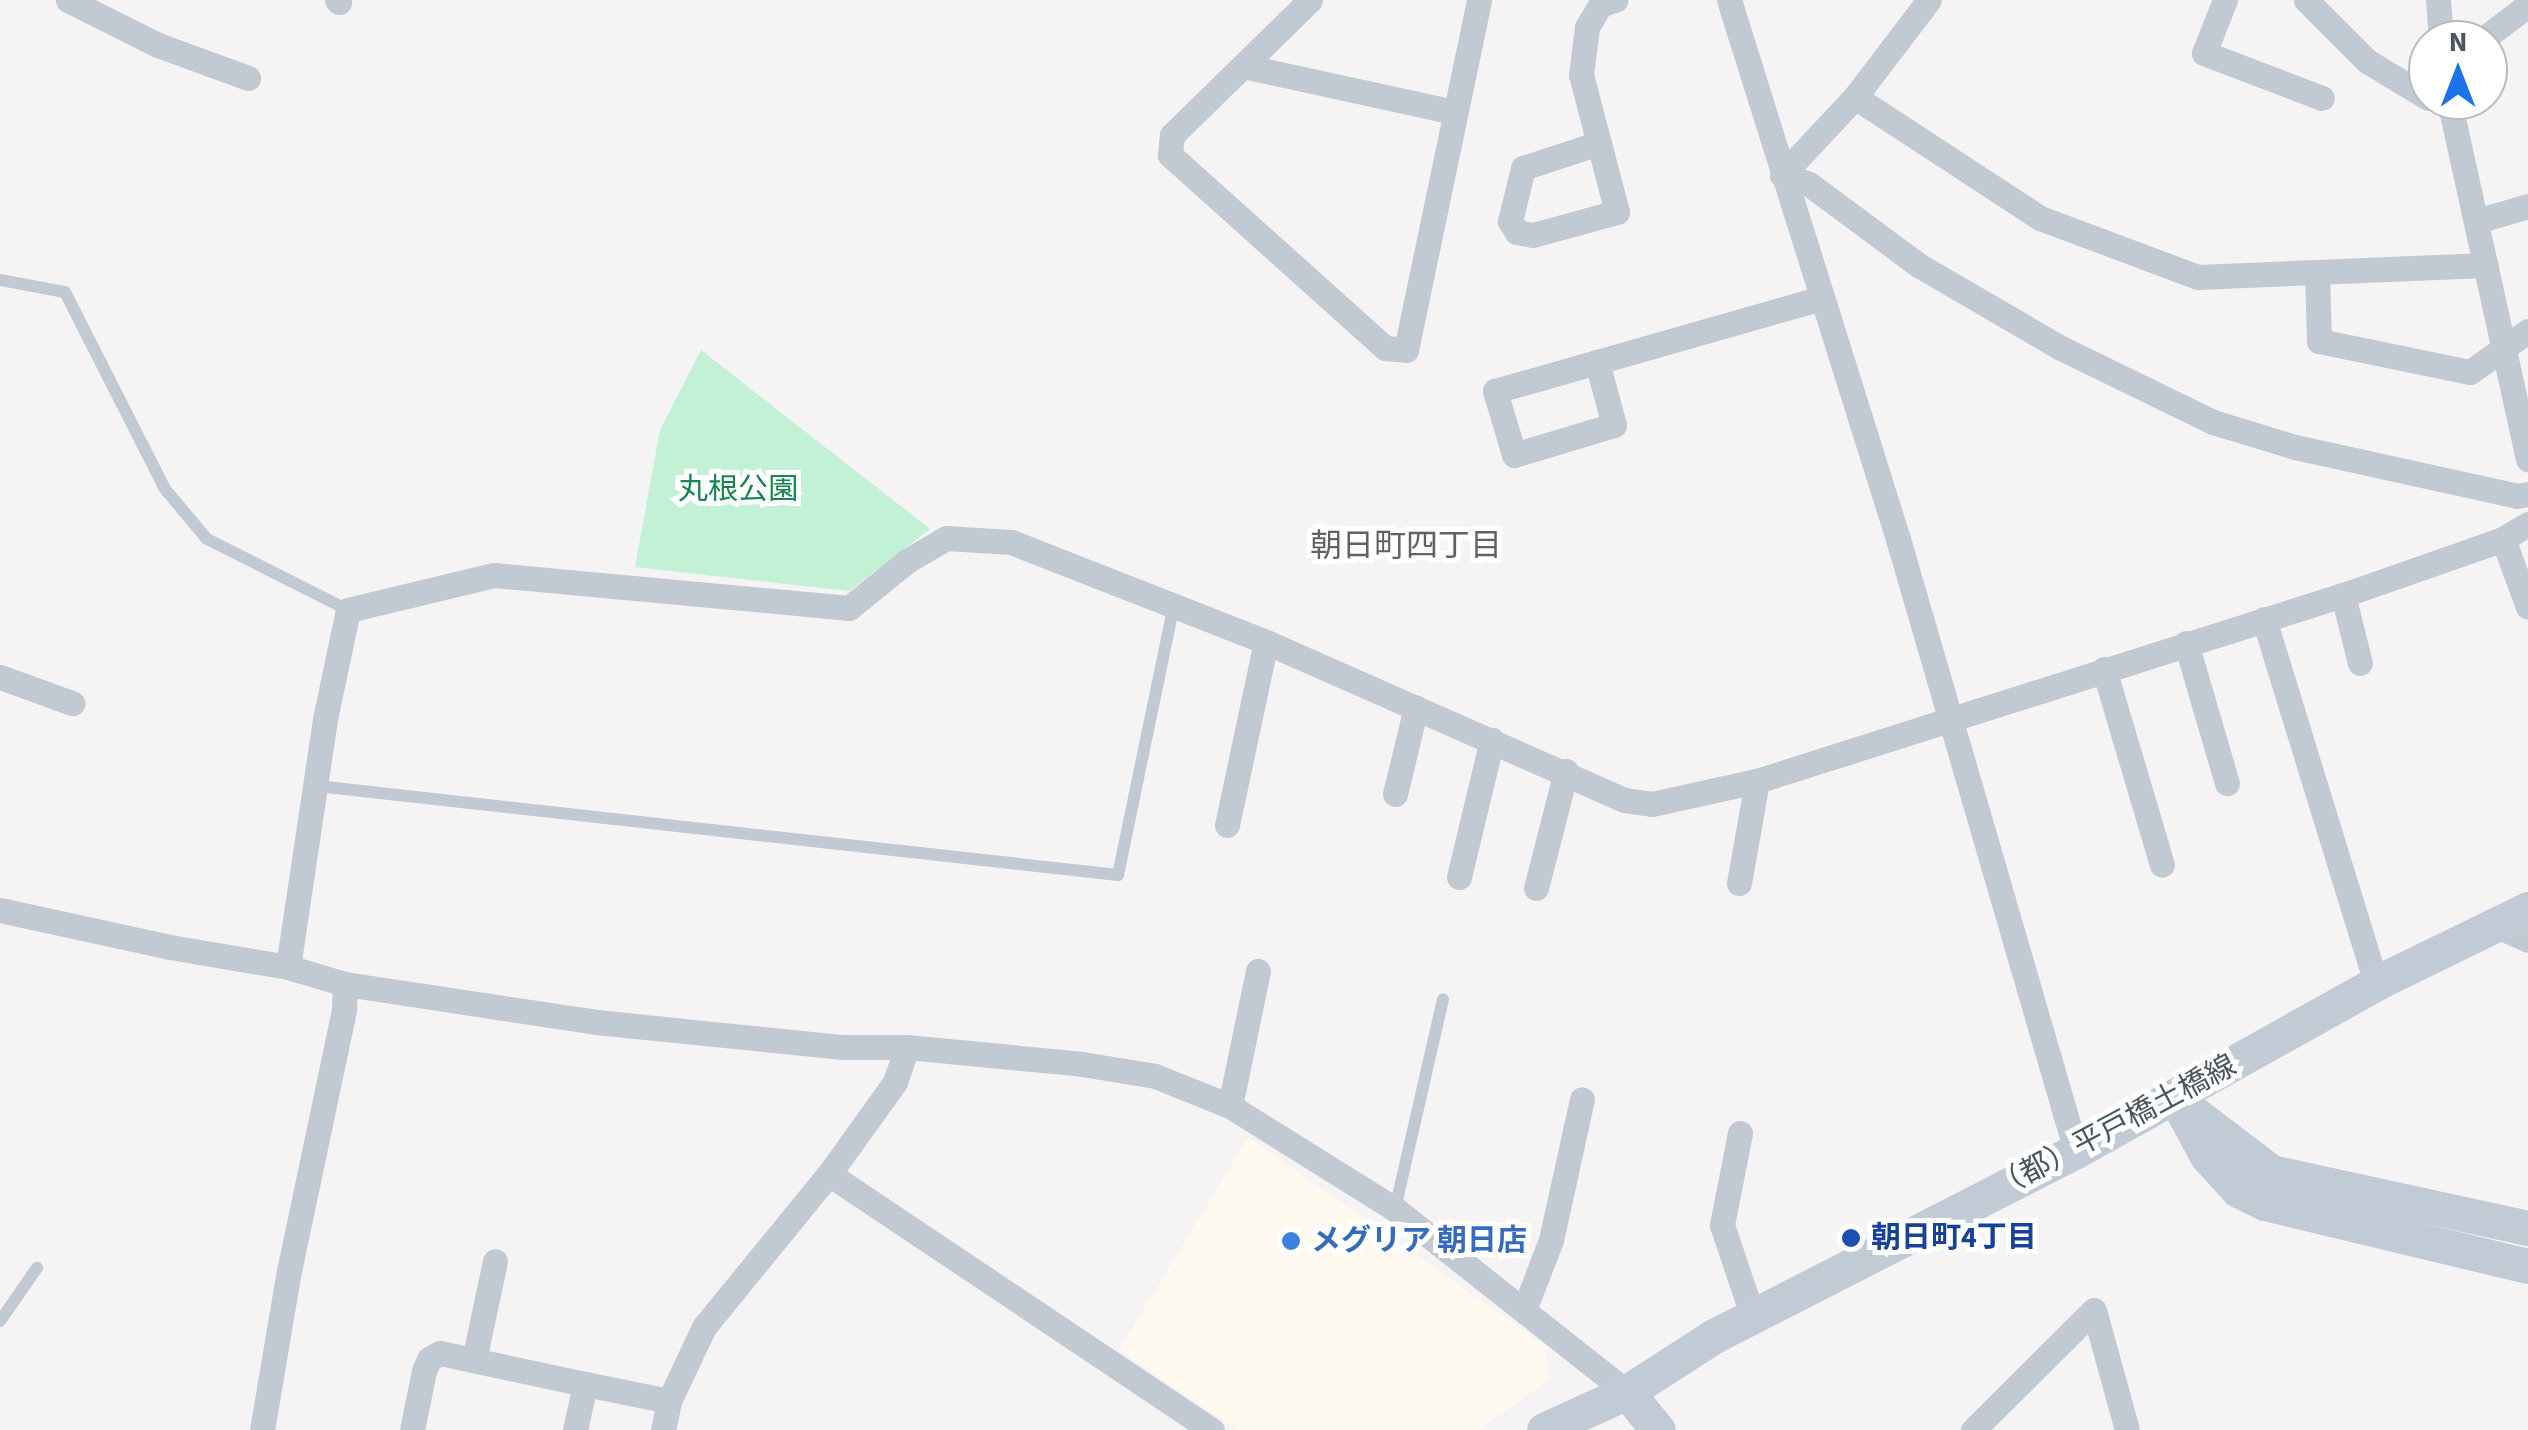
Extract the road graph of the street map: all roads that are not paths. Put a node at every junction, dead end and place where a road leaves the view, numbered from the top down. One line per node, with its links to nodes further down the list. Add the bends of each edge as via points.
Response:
1 (68, 0): 12 (street, via 158,45)
2 (1310, 0): 11 (street)
3 (1479, 0): 16 (street)
4 (1615, 0): 18 (street, via 1601,4 1587,26 1581,75)
5 (1729, 0): 19 (street)
6 (1928, 0): 14 (street)
7 (2225, 0): 15 (street, via 2204,53)
8 (2306, 0): 13 (street, via 2367,60)
9 (2528, 5): 10 (street)
10 (2508, 20)
11 (1243, 66): 16 (street); 16 (street, via 1172,135 1170,155 1386,348 1406,350)
12 (248, 78)
13 (2408, 84)
14 (1855, 96): 19 (street); 23 (street, via 2040,218 2198,277)
15 (2322, 98)
16 (1454, 112)
17 (2445, 120): 21 (street)
18 (1598, 143): 18 (street, via 1616,212 1533,235 1517,232 1510,221 1523,168)
19 (1782, 174): 25 (street); 30 (street, via 1809,184 1920,266 2061,348 2213,422 2295,447)
20 (2528, 206): 21 (street)
21 (2477, 221): 22 (street)
22 (2486, 265): 23 (street); 27 (street)
23 (2316, 274): 27 (street, via 2319,341 2470,372)
24 (0, 280): 36 (lane, via 65,292 165,489 207,540)
25 (1821, 298): 28 (street); 45 (street)
26 (2528, 331): 27 (street)
27 (2504, 351): 29 (street)
28 (1597, 362): 28 (street, via 1495,391 1514,455 1614,425)
29 (2528, 459)
30 (2528, 494)
31 (2528, 524): 32 (street)
32 (2503, 539): 33 (street); 35 (street)
33 (2343, 594): 37 (street); 40 (street)
34 (1174, 605): 36 (street, via 1012,542 958,537 907,561 848,608 494,575); 38 (street); 50 (lane, via 1118,875)
35 (2528, 607)
36 (348, 610): 50 (street)
37 (2264, 619): 39 (street); 62 (street)
38 (1266, 642): 44 (street); 52 (street)
39 (2186, 643): 41 (street); 49 (street)
40 (2360, 662)
41 (2104, 669): 45 (street); 53 (street)
42 (0, 677): 43 (street)
43 (72, 703)
44 (1416, 706): 46 (street); 51 (street)
45 (1948, 718): 48 (street); 70 (street)
46 (1492, 740): 47 (street); 54 (street)
47 (1566, 772): 48 (street, via 1624,800 1652,804); 56 (street)
48 (1757, 781): 55 (street)
49 (2227, 782)
50 (317, 786): 60 (street)
51 (1396, 794)
52 (1227, 825)
53 (2162, 865)
54 (1459, 877)
55 (1738, 884)
56 (1536, 888)
57 (2528, 909): 59 (street, （都）平戸橋土橋線)
58 (0, 910): 60 (street)
59 (2513, 933): 62 (street, （都）平戸橋土橋線)
60 (288, 966): 63 (street)
61 (1258, 970): 68 (street)
62 (2376, 983): 66 (street, （都）平戸橋土橋線)
63 (345, 984): 65 (street, via 629,1026); 84 (street)
64 (1443, 1000): 72 (lane)
65 (907, 1047): 68 (street, via 1155,1076); 71 (street, via 895,1082)
66 (2176, 1097): 70 (street, （都）平戸橋土橋線); 73 (street, via 2271,1172); 75 (street, via 2207,1156 2238,1190 2264,1203)
67 (1582, 1099): 77 (street, via 1551,1240)
68 (1230, 1106): 72 (street)
69 (1740, 1133): 78 (street, via 1722,1226)
70 (2076, 1151): 78 (street, （都）平戸橋土橋線)
71 (828, 1174): 83 (street, via 704,1327); 88 (street)
72 (1395, 1209): 77 (street)
73 (2528, 1228)
74 (496, 1261): 80 (street)
75 (2528, 1266)
76 (37, 1268): 79 (lane)
77 (1524, 1310): 82 (street)
78 (1753, 1317): 82 (street, （都）平戸橋土橋線)
79 (0, 1321)
80 (474, 1360): 81 (street); 85 (street, via 440,1353 429,1359)
81 (584, 1384): 83 (street); 86 (street)
82 (1627, 1392): 89 (street, （都）平戸橋土橋線); 90 (street)
83 (669, 1401): 87 (street)
84 (262, 1430)
85 (412, 1430)
86 (575, 1430)
87 (663, 1430)
88 (1212, 1430)
89 (1544, 1430)
90 (1658, 1430)
91 (1973, 1430): 92 (street, via 2094,1310)
92 (2126, 1430)

